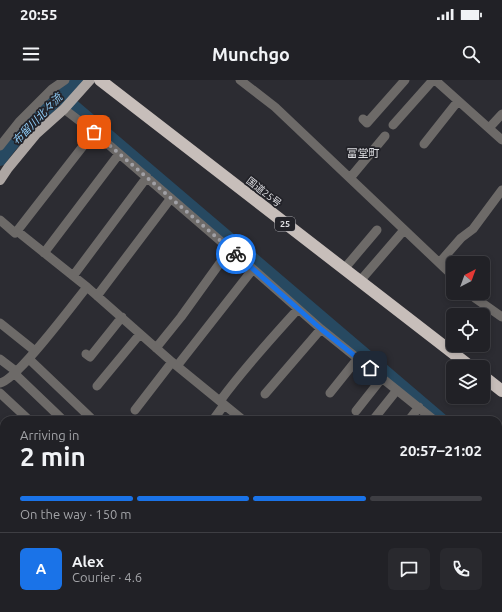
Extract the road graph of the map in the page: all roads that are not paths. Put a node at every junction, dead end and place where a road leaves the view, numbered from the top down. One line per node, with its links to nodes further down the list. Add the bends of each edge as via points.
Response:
1 (65, 80): 17 (street, via 52,89 19,122)
2 (90, 80): 8 (main road)
3 (100, 80): 33 (highway, 国道25号 / 25)
4 (240, 80): 20 (street, via 275,107)
5 (405, 80): 10 (street, via 367,123)
6 (434, 80): 7 (street); 11 (street)
7 (458, 101): 12 (street); 16 (street)
8 (68, 105): 13 (street); 21 (main road, via 36,134)
9 (502, 114): 12 (street)
10 (363, 119)
11 (393, 125)
12 (489, 128): 15 (street)
13 (94, 132): 18 (street); 27 (street)
14 (385, 136): 20 (street)
15 (502, 140)
16 (424, 144)
17 (0, 146)
18 (119, 154): 19 (street); 29 (street)
19 (147, 178): 23 (street); 34 (street)
20 (350, 178): 26 (street)
21 (0, 180)
22 (501, 195): 30 (street, via 473,229 461,238)
23 (171, 198): 28 (street); 37 (street)
24 (0, 220): 27 (street, via 15,233)
25 (377, 230): 33 (street)
26 (404, 230): 30 (street); 35 (street)
27 (17, 231): 29 (street)
28 (230, 249): 32 (street); 45 (street)
29 (44, 253): 34 (street)
30 (440, 262): 31 (street)
31 (446, 268)
32 (254, 269): 39 (street); 52 (street)
33 (344, 269): 35 (highway, 国道25号 / 25)
34 (73, 276): 36 (street)
35 (360, 281): 51 (highway, 国道25号 / 25)
36 (87, 287): 37 (street); 46 (street)
37 (97, 296): 40 (street)
38 (478, 300): 41 (street)
39 (298, 309): 43 (street); 63 (street, via 238,376)
40 (122, 317): 44 (street); 47 (street, via 90,358)
41 (502, 317)
42 (0, 323): 46 (street)
43 (321, 329): 48 (street); 62 (street)
44 (140, 334): 45 (street); 57 (street)
45 (156, 348): 52 (street)
46 (35, 351): 50 (street)
47 (86, 354)
48 (358, 358): 54 (street); 61 (street)
49 (0, 359): 53 (street)
50 (29, 359): 53 (street); 69 (street)
51 (462, 360)
52 (174, 364): 63 (street); 65 (street)
53 (16, 373): 56 (street); 68 (street)
54 (382, 378): 58 (street); 66 (street)
55 (490, 382): 59 (highway)
56 (0, 383)
57 (97, 386)
58 (397, 390): 64 (street); 72 (street)
59 (502, 391)
60 (0, 392): 67 (street)
61 (330, 393)
62 (266, 394)
63 (222, 403): 70 (street); 71 (street)
64 (419, 407): 73 (street); 74 (street)
65 (135, 410)
66 (356, 411)
67 (25, 416)
68 (59, 416)
69 (89, 416)
70 (215, 416)
71 (238, 416)
72 (376, 416)
73 (412, 416)
74 (429, 416)

